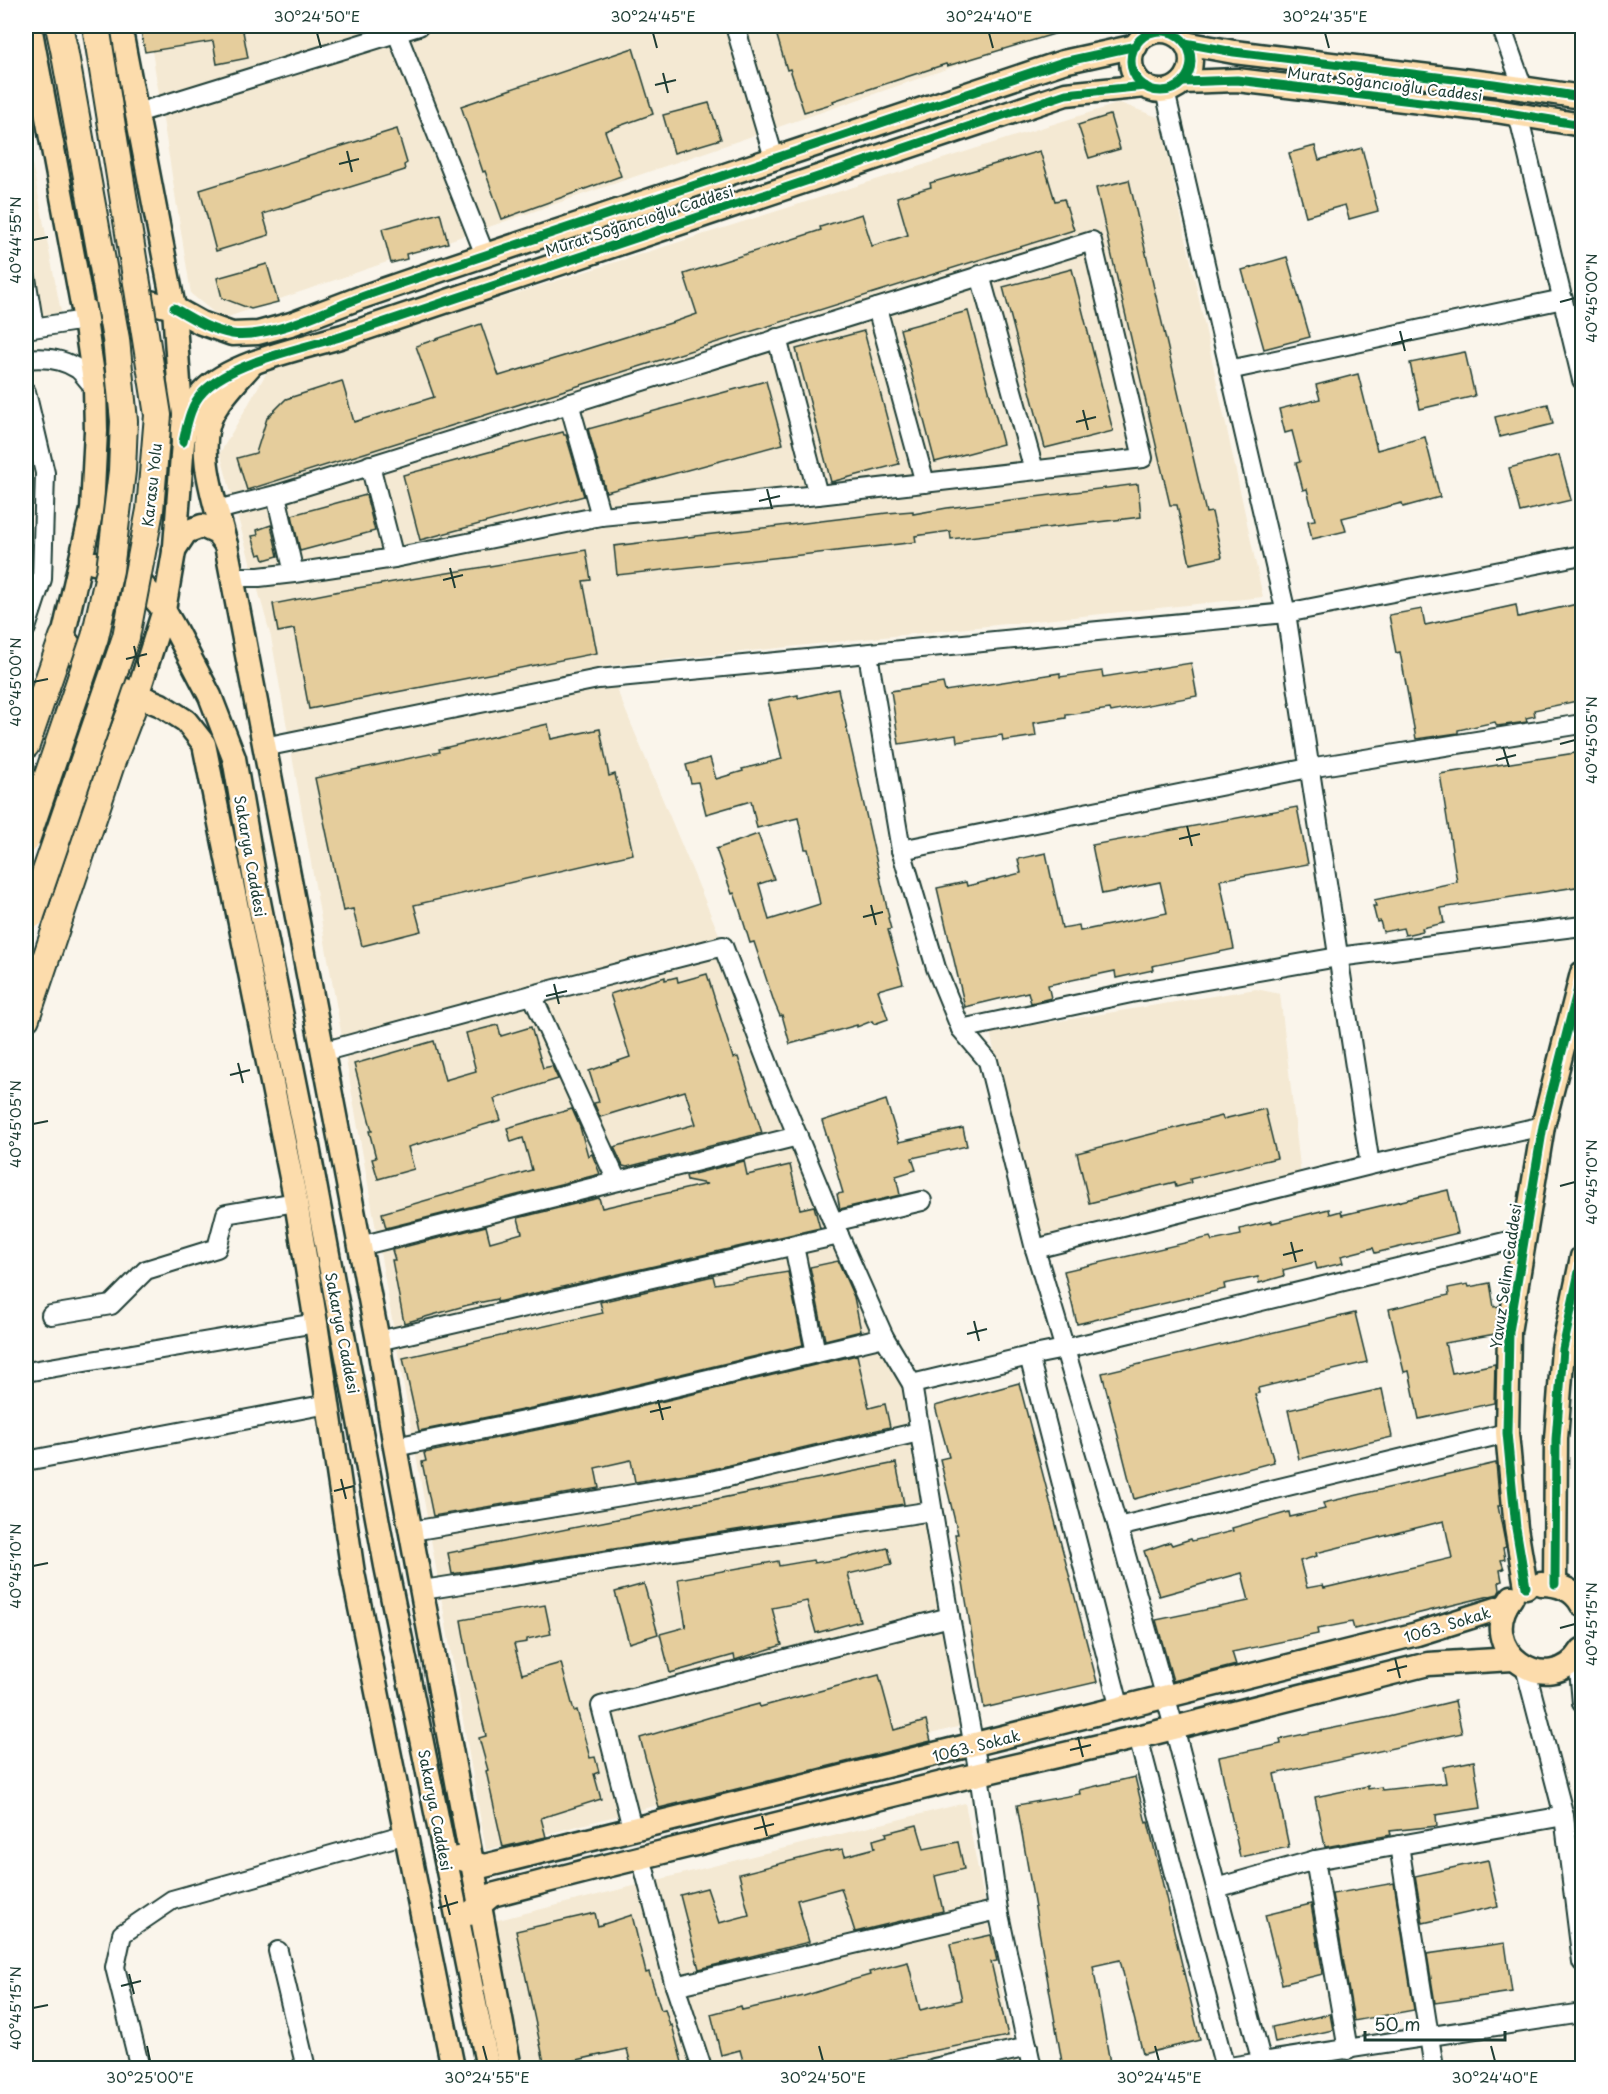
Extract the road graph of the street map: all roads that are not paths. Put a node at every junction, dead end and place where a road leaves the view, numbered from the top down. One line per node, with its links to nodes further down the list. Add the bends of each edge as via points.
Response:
1 (30, 26): 24 (main road)
2 (96, 26): 62 (highway, Karasu Yolu, bridge, via 158,415 150,510 126,637)
3 (120, 26): 14 (main road)
4 (419, 26): 7 (street)
5 (735, 26): 17 (street)
6 (1501, 26): 12 (street)
7 (396, 29): 14 (street); 18 (street)
8 (1141, 36): 10 (main road, via 1161,31); 11 (main road, via 1132,54 1134,72); 17 (main road, Murat Soğancıoğlu Caddesi)
9 (62, 37): 60 (highway, Karasu Yolu, bridge, via 116,339 124,421 122,471 110,570 95,637)
10 (1185, 43): 11 (main road, via 1191,58 1188,75); 12 (main road, Murat Soğancıoğlu Caddesi)
11 (1164, 86): 15 (main road, Murat Soğancıoğlu Caddesi, via 1237,80); 28 (main road, Murat Soğancıoğlu Caddesi, via 1066,93); 29 (street)
12 (1523, 88): 13 (main road, Murat Soğancıoğlu Caddesi)
13 (1582, 97)
14 (137, 113): 22 (main road)
15 (1518, 114): 16 (main road, Murat Soğancıoğlu Caddesi); 21 (street)
16 (1582, 125)
17 (774, 158): 18 (main road, Murat Soğancıoğlu Caddesi)
18 (485, 255): 22 (main road, Murat Soğancıoğlu Caddesi, via 258,333 232,334)
19 (980, 275): 23 (street); 36 (street); 36 (street, via 1092,240 1143,458)
20 (26, 278): 25 (street)
21 (1563, 299): 29 (street); 30 (street)
22 (174, 308): 24 (main road, Murat Soğancıoğlu Caddesi, via 126,296); 34 (main road)
23 (877, 308): 26 (street); 37 (street)
24 (85, 321): 25 (street); 31 (main road)
25 (30, 328)
26 (777, 338): 33 (street); 39 (street)
27 (26, 359): 31 (street, via 58,360 78,369)
28 (252, 364): 34 (main road, Murat Soğancıoğlu Caddesi, via 225,375 202,392); 41 (main road, via 214,412 207,433 206,452)
29 (1229, 370): 51 (street)
30 (1582, 380)
31 (94, 388): 47 (main road, via 92,510)
32 (26, 392): 52 (street, via 45,473 42,579)
33 (569, 403): 35 (street); 42 (street)
34 (183, 442): 40 (main road)
35 (370, 465): 38 (street); 46 (street)
36 (1034, 470): 37 (street)
37 (925, 483): 39 (street)
38 (276, 495): 41 (street); 48 (street)
39 (818, 495): 42 (street)
40 (178, 503): 41 (main road); 44 (main road)
41 (217, 510): 43 (main road)
42 (601, 516): 46 (street)
43 (226, 545): 44 (main road, via 217,533 202,526 186,532); 49 (main road)
44 (174, 550): 50 (main road)
45 (1582, 555): 51 (street)
46 (394, 558): 48 (street)
47 (81, 561): 50 (main road, Sakarya Caddesi, via 127,567); 53 (main road)
48 (294, 573): 49 (street)
49 (231, 577): 58 (main road)
50 (164, 610): 55 (main road); 117 (main road, Sakarya Caddesi, via 210,696 234,758 386,1566)
51 (1286, 613): 54 (street); 59 (street)
52 (26, 628)
53 (63, 637): 55 (main road, Sakarya Caddesi, via 96,678); 57 (highway)
54 (868, 654): 58 (street, via 598,679); 61 (street)
55 (137, 696): 67 (highway); 75 (main road, Sakarya Caddesi, via 186,721 204,744)
56 (1582, 724): 59 (street)
57 (26, 745)
58 (264, 747): 69 (main road)
59 (1309, 768): 61 (street); 64 (street)
60 (26, 840)
61 (901, 850): 68 (street, via 936,968)
62 (28, 923)
63 (1582, 926): 64 (street)
64 (1338, 957): 68 (street, via 1131,993); 72 (street)
65 (1582, 973): 70 (main road, Yavuz Selim Caddesi)
66 (532, 995): 69 (street); 71 (street, via 723,946); 73 (street)
67 (26, 1018)
68 (961, 1029): 80 (street, via 988,1061)
69 (322, 1052): 78 (main road)
70 (1543, 1126): 72 (street); 77 (main road, Yavuz Selim Caddesi)
71 (798, 1136): 73 (street); 76 (street)
72 (1370, 1165): 80 (street)
73 (617, 1180): 78 (street)
74 (922, 1201): 76 (street)
75 (296, 1202): 82 (street, via 226,1214 217,1248 146,1270 111,1305); 83 (main road, Sakarya Caddesi)
76 (836, 1229): 79 (street); 84 (street)
77 (1525, 1237): 86 (street); 93 (main road, Yavuz Selim Caddesi, via 1509,1332)
78 (360, 1246): 85 (main road)
79 (794, 1246): 85 (street); 87 (street)
80 (1035, 1249): 86 (street)
81 (1582, 1257): 101 (main road, via 1563,1349 1556,1439)
82 (51, 1315)
83 (316, 1323): 89 (street); 91 (main road, Sakarya Caddesi)
84 (884, 1337): 87 (street); 90 (street)
85 (378, 1341): 94 (main road)
86 (1064, 1349): 88 (street); 97 (street)
87 (816, 1353): 94 (street, via 578,1410)
88 (1029, 1356): 90 (street); 108 (street)
89 (26, 1372)
90 (912, 1384): 92 (street)
91 (328, 1404): 95 (street); 115 (main road, Sakarya Caddesi, via 353,1573)
92 (918, 1432): 96 (street); 98 (street, via 711,1481)
93 (1507, 1433): 97 (street); 99 (main road, Yavuz Selim Caddesi)
94 (395, 1447): 98 (main road)
95 (26, 1461)
96 (932, 1511): 100 (street); 103 (street)
97 (1118, 1527): 106 (street)
98 (412, 1531): 100 (main road)
99 (1526, 1587): 101 (main road, via 1540,1584); 102 (main road)
100 (423, 1590): 120 (main road)
101 (1572, 1592)
102 (1506, 1606): 105 (main road, via 1501,1634 1505,1647); 106 (main road, 1063. Sokak, via 1417,1634)
103 (950, 1617): 111 (street); 114 (street, via 601,1706)
104 (1580, 1653): 105 (main road, 1063. Sokak, via 1566,1666 1552,1671 1538,1671); 107 (street)
105 (1519, 1663): 109 (main road, 1063. Sokak, via 1428,1664); 113 (street)
106 (1165, 1698): 108 (main road, 1063. Sokak); 109 (street)
107 (1582, 1703)
108 (1120, 1709): 111 (main road, 1063. Sokak)
109 (1174, 1727): 110 (main road, 1063. Sokak); 121 (street)
110 (1138, 1737): 112 (main road, 1063. Sokak); 142 (street)
111 (973, 1745): 112 (street); 114 (main road, 1063. Sokak)
112 (979, 1774): 118 (main road, 1063. Sokak); 123 (street)
113 (1564, 1816): 116 (street); 124 (street)
114 (632, 1828): 120 (main road, 1063. Sokak, via 484,1866)
115 (406, 1834): 134 (street, via 172,1900 122,1934 115,1967); 136 (main road, Sakarya Caddesi)
116 (1399, 1845): 119 (street); 130 (street)
117 (445, 1854): 120 (main road, 1063. Sokak); 125 (main road, Sakarya Caddesi)
118 (641, 1857): 122 (main road, 1063. Sokak, via 492,1895); 128 (street)
119 (1316, 1860): 121 (street); 132 (street)
120 (471, 1862): 122 (main road)
121 (1216, 1888): 133 (street)
122 (479, 1906): 125 (main road, 1063. Sokak); 138 (main road)
123 (998, 1910): 128 (street); 131 (street)
124 (1580, 1913): 127 (street)
125 (458, 1922): 137 (main road, Sakarya Caddesi)
126 (278, 1950): 135 (street)
127 (1582, 1962)
128 (675, 1986): 139 (street)
129 (1582, 2013): 130 (street)
130 (1429, 2038): 132 (street); 143 (street)
131 (1028, 2047): 140 (street); 141 (street)
132 (1340, 2057): 133 (street)
133 (1262, 2063): 142 (street)
134 (140, 2068)
135 (306, 2068)
136 (453, 2068)
137 (488, 2068)
138 (510, 2068)
139 (702, 2068)
140 (934, 2068)
141 (1032, 2068)
142 (1223, 2068)
143 (1434, 2068)

